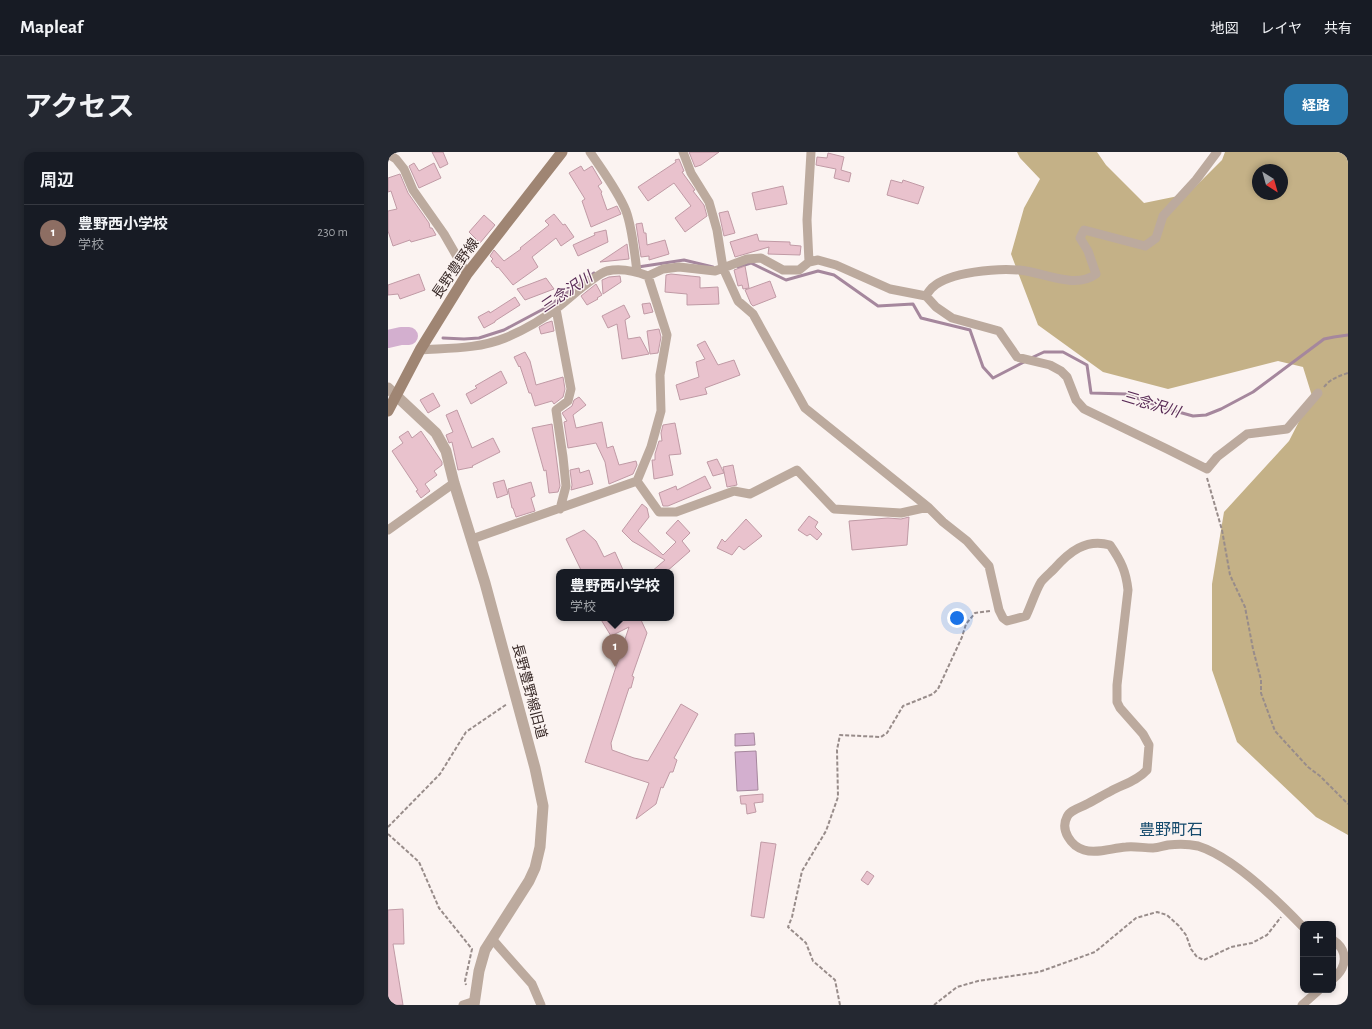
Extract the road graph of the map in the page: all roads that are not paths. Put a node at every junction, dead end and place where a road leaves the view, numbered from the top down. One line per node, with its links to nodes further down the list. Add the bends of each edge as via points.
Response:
1 (562, 152): 10 (main road, 長野豊野線)
2 (590, 152): 8 (street, via 626,211)
3 (683, 152): 9 (street, via 691,173 709,202)
4 (811, 152): 7 (street, via 807,220)
5 (1217, 152): 12 (street, via 1196,180 1163,216 1156,238 1145,246 1084,230 1080,238 1088,251 1096,274 1091,277 1072,280 1019,270 980,272 954,276 934,286)
6 (388, 154): 10 (street, via 396,158 404,169 413,190 444,234)
7 (809, 262): 9 (street, via 799,270 783,270 761,258 747,259); 12 (street, via 818,260 836,265 890,289)
8 (636, 268): 11 (street); 13 (street, via 605,272)
9 (723, 268): 11 (street, via 715,272 678,267 663,269); 20 (street, via 738,301 753,314 805,408)
10 (467, 274): 14 (main road, 長野豊野線)
11 (648, 276): 18 (street, via 667,335 660,375 661,411 651,447)
12 (926, 296): 16 (street, via 952,318 999,331 1017,357 1050,365 1061,371 1067,377 1076,400 1084,409 1207,469 1217,457 1247,434 1287,429)
13 (556, 309): 14 (street, via 523,330 487,345); 21 (street, via 571,389 568,401 556,410 566,486)
14 (420, 350): 15 (main road, 長野豊野線)
15 (392, 392): 17 (main road, 長野豊野線); 19 (street, 長野豊野線旧道, via 436,433 446,451)
16 (1318, 393)
17 (388, 411)
18 (637, 481): 20 (street, via 659,512 676,512 734,491 750,494 797,470 834,509 901,513); 21 (street)
19 (454, 483): 22 (street); 23 (street, 長野豊野線旧道)
20 (928, 507): 24 (street, via 967,541 989,566 999,610 1007,621 1026,616 1041,583 1066,555 1089,544 1100,542 1110,545 1124,567 1128,590 1116,702 1144,734 1149,745 1147,770 1140,777 1073,810 1067,816 1065,832 1074,846 1091,852 1126,846 1197,846 1227,861 1254,881)
21 (560, 509): 23 (street)
22 (388, 530)
23 (472, 539): 25 (street, 長野豊野線旧道, via 535,768 543,806 540,847 535,868)
24 (1300, 925)
25 (493, 940): 29 (street, 長野豊野線旧道, via 485,950); 31 (street, via 532,984)
26 (1336, 942): 27 (street, via 1345,950 1347,960 1345,968)
27 (1336, 976)
28 (1316, 993): 32 (street)
29 (474, 1003): 30 (street)
30 (463, 1005)
31 (541, 1005)
32 (1302, 1005)

